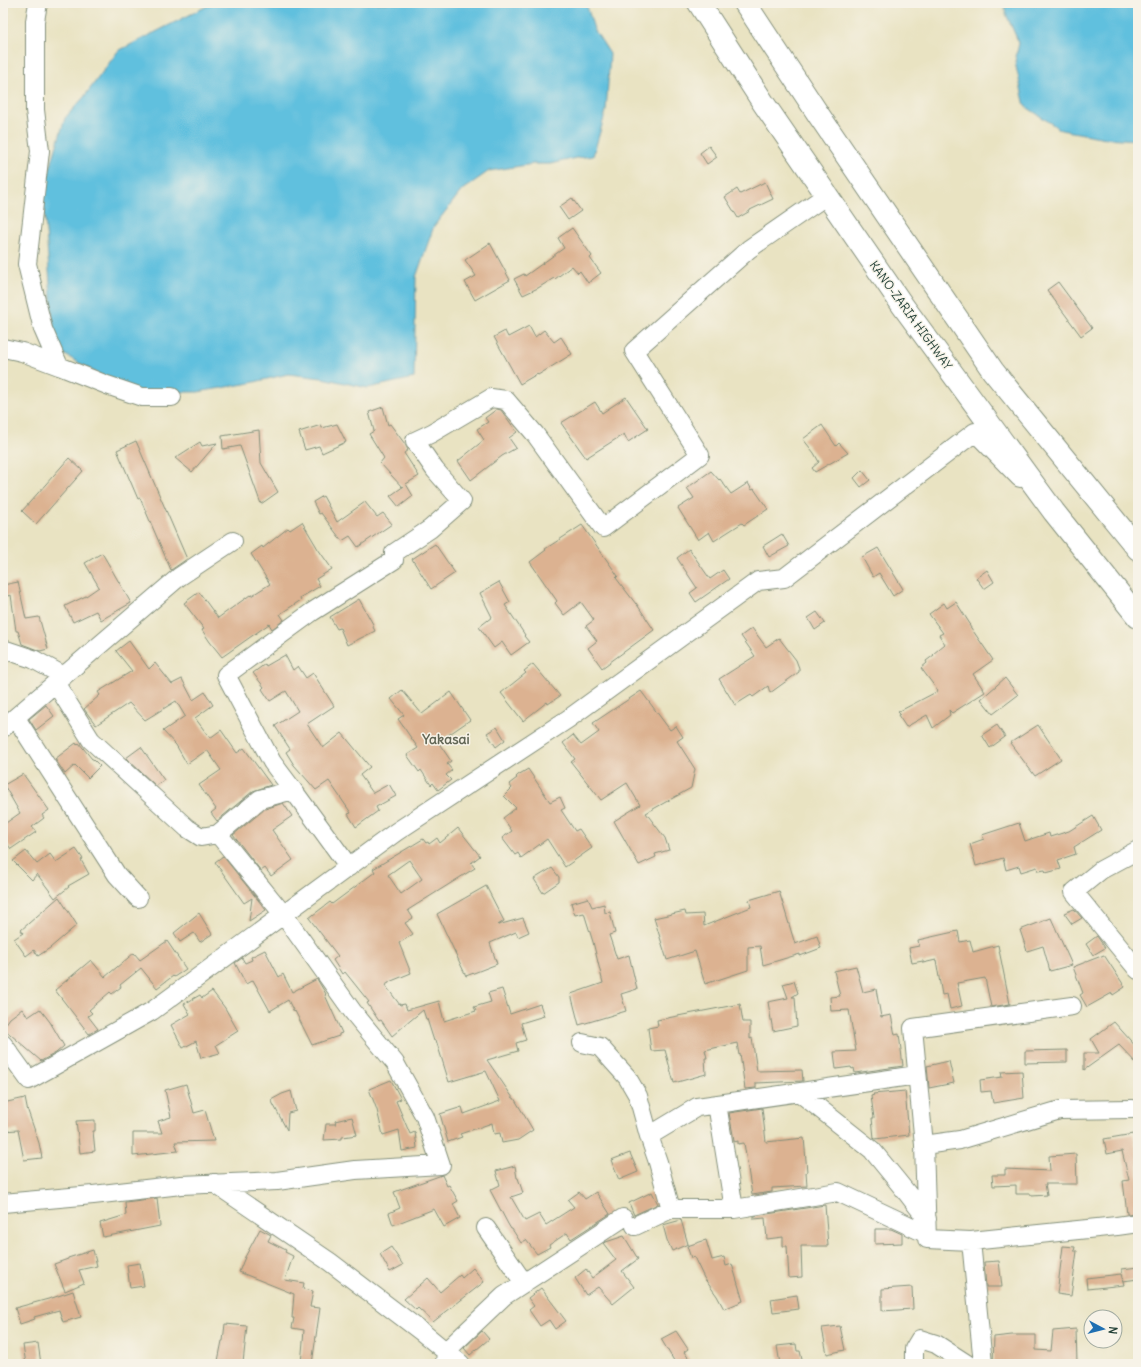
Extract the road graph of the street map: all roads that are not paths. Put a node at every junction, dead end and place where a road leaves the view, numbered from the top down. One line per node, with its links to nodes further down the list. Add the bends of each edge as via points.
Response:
1 (38, 3): 6 (street, via 35,110 40,151 27,264 43,329)
2 (699, 3): 4 (highway, KANO-ZARIA HIGHWAY)
3 (745, 3): 10 (highway, via 993,371)
4 (827, 195): 8 (highway, KANO-ZARIA HIGHWAY, via 903,306); 15 (street, via 749,249 634,350 700,455 604,528 535,434 506,400 491,398 415,441 435,470 462,501 430,529 394,553 394,560 312,612 226,675 272,762)
5 (3, 348): 6 (street)
6 (60, 366): 7 (street, via 142,397)
7 (172, 397)
8 (1054, 512): 11 (highway, KANO-ZARIA HIGHWAY); 18 (street, via 974,432 784,578 758,581 568,719 396,832)
9 (233, 541): 13 (street, via 179,577)
10 (1138, 549)
11 (1138, 617)
12 (3, 649): 13 (street, via 33,659)
13 (60, 680): 14 (street); 16 (street, via 96,745 187,828 201,837)
14 (9, 723): 19 (street, via 117,875)
15 (293, 790): 16 (street, via 260,799); 18 (street)
16 (218, 834): 20 (street)
17 (1138, 850): 21 (street, via 1101,870 1074,892)
18 (349, 867): 20 (street)
19 (138, 898)
20 (283, 914): 24 (street, via 152,1010 29,1080); 31 (street, via 352,1012 394,1063 425,1117 440,1165 355,1170 278,1181)
21 (1138, 970)
22 (1072, 1006): 25 (street, via 913,1028)
23 (582, 1043): 29 (street, via 600,1047 627,1077 638,1096)
24 (3, 1044)
25 (917, 1076): 26 (street); 30 (street)
26 (800, 1093): 27 (street); 36 (street, via 872,1150 907,1193)
27 (717, 1104): 29 (street, via 697,1107); 34 (street)
28 (1133, 1109): 30 (street, via 1060,1110 960,1140)
29 (649, 1136): 33 (street)
30 (924, 1145): 36 (street)
31 (214, 1184): 32 (street); 40 (street, via 330,1262 422,1332)
32 (3, 1203)
33 (671, 1209): 34 (street); 39 (street, via 629,1222)
34 (734, 1209): 36 (street, via 838,1192)
35 (1138, 1222): 38 (street)
36 (927, 1227): 38 (street, via 927,1239)
37 (486, 1228): 39 (street)
38 (971, 1241): 44 (street)
39 (524, 1283): 40 (street, via 504,1296)
40 (445, 1358): 41 (street)
41 (461, 1364)
42 (914, 1364): 43 (street, via 914,1349 920,1339 936,1344)
43 (967, 1364)
44 (983, 1364)

